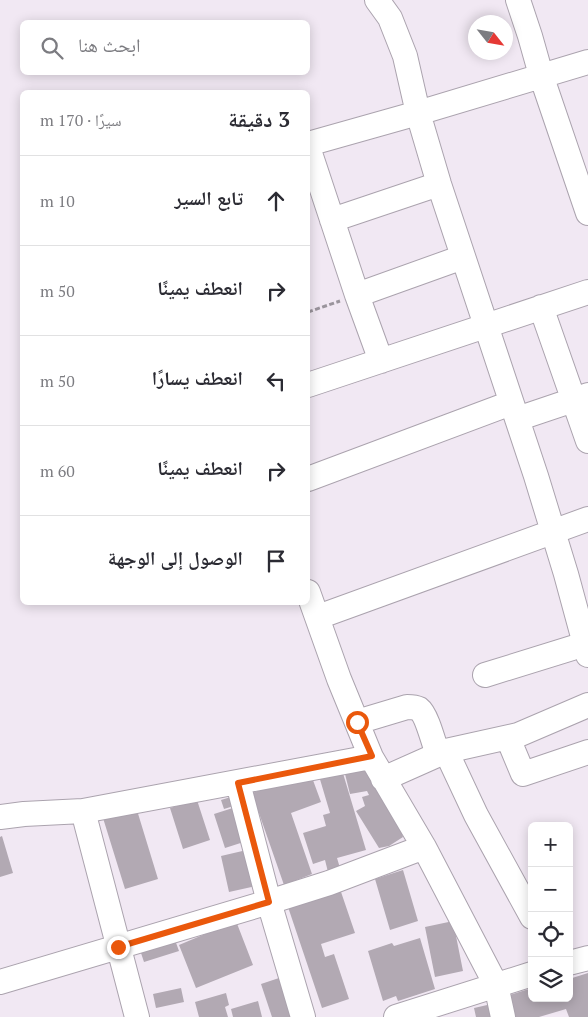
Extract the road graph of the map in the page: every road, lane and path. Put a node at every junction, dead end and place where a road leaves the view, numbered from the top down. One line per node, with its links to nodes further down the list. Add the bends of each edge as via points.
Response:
1 (377, 0): 5 (street, via 390,18 406,56)
2 (518, 0): 4 (street)
3 (588, 62): 4 (street)
4 (541, 75): 5 (street); 9 (street)
5 (418, 113): 6 (street); 8 (street)
6 (310, 145)
7 (310, 152): 10 (street)
8 (439, 184): 10 (street); 11 (street)
9 (588, 213)
10 (332, 220): 13 (street)
11 (463, 257): 13 (street); 16 (street)
12 (588, 292): 14 (street)
13 (357, 294): 15 (path); 17 (street)
14 (541, 307): 16 (street); 19 (street)
15 (310, 311)
16 (485, 326): 17 (street); 20 (street)
17 (381, 360): 18 (street)
18 (310, 385)
19 (581, 398): 20 (street); 21 (street)
20 (514, 411): 22 (street); 24 (street)
21 (588, 441)
22 (310, 478)
23 (588, 519): 24 (street)
24 (553, 532): 26 (street); 27 (street)
25 (310, 597): 27 (street)
26 (581, 604): 28 (street)
27 (318, 617): 31 (street)
28 (586, 649): 29 (street)
29 (484, 675)
30 (588, 705): 32 (street)
31 (357, 722): 34 (street, via 407,707 418,709); 35 (street)
32 (508, 738): 33 (street, via 523,774); 34 (street)
33 (588, 752)
34 (442, 753): 36 (street); 42 (street)
35 (372, 756): 36 (street); 37 (street)
36 (383, 779): 40 (street)
37 (238, 783): 38 (street); 41 (street)
38 (83, 812): 39 (street); 43 (street)
39 (0, 817)
40 (424, 847): 41 (street); 48 (street)
41 (269, 902): 43 (street); 50 (street)
42 (530, 912)
43 (118, 947): 47 (street); 49 (street)
44 (588, 958): 45 (street)
45 (573, 962)
46 (528, 975): 48 (street)
47 (0, 982)
48 (496, 985): 51 (street); 52 (street)
49 (137, 1017)
50 (304, 1017)
51 (396, 1017)
52 (503, 1017)

